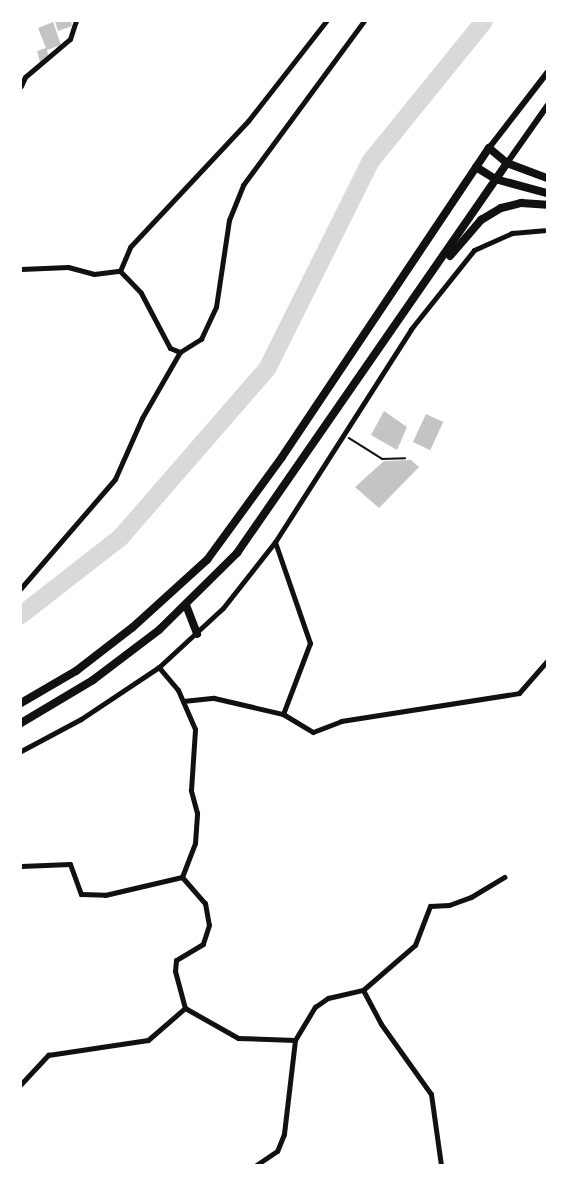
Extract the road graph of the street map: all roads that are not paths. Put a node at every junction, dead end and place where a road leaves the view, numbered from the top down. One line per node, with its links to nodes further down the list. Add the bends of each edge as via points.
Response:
1 (76, 21): 5 (street, via 70,39 25,77)
2 (326, 21): 16 (street, via 248,121 130,247)
3 (364, 21): 18 (street, via 243,185 229,220 211,322 201,339)
4 (547, 73): 7 (street)
5 (21, 86)
6 (547, 106): 8 (street)
7 (489, 148): 8 (main road); 9 (main road)
8 (507, 163): 10 (main road); 11 (main road)
9 (476, 167): 11 (main road); 26 (main road, via 282,457 207,560 133,627 76,671)
10 (547, 178)
11 (495, 179): 12 (main road); 17 (main road)
12 (547, 193)
13 (547, 205): 17 (main road, via 521,203 501,208 482,220)
14 (544, 230): 19 (street, via 512,233 474,250 411,329)
15 (21, 269): 16 (street, via 68,267 93,274)
16 (120, 271): 18 (street, via 141,293 163,339)
17 (429, 279): 21 (main road, via 257,528)
18 (180, 352): 20 (street, via 142,418 115,479)
19 (275, 542): 22 (street, via 223,608); 27 (street, via 310,643)
20 (21, 588)
21 (186, 605): 22 (main road); 28 (main road, via 93,680)
22 (197, 634): 24 (street)
23 (547, 661): 27 (street, via 519,693 341,721 314,732)
24 (159, 668): 25 (street); 29 (street)
25 (183, 701): 27 (street, via 214,698); 32 (street, via 195,729 191,790 197,813 195,843)
26 (21, 703)
27 (283, 714)
28 (21, 723)
29 (21, 751)
30 (21, 866): 32 (street, via 70,864 81,894 105,896)
31 (504, 877): 33 (street, via 471,897 430,906 415,945)
32 (182, 878): 34 (street, via 205,903 209,926 203,944 176,960)
33 (363, 990): 35 (street, via 328,998 315,1007); 38 (street, via 381,1024 431,1094)
34 (185, 1008): 35 (street, via 238,1038); 36 (street, via 148,1040 48,1055)
35 (295, 1040): 37 (street, via 284,1134 277,1151)
36 (21, 1084)
37 (256, 1165)
38 (441, 1165)

